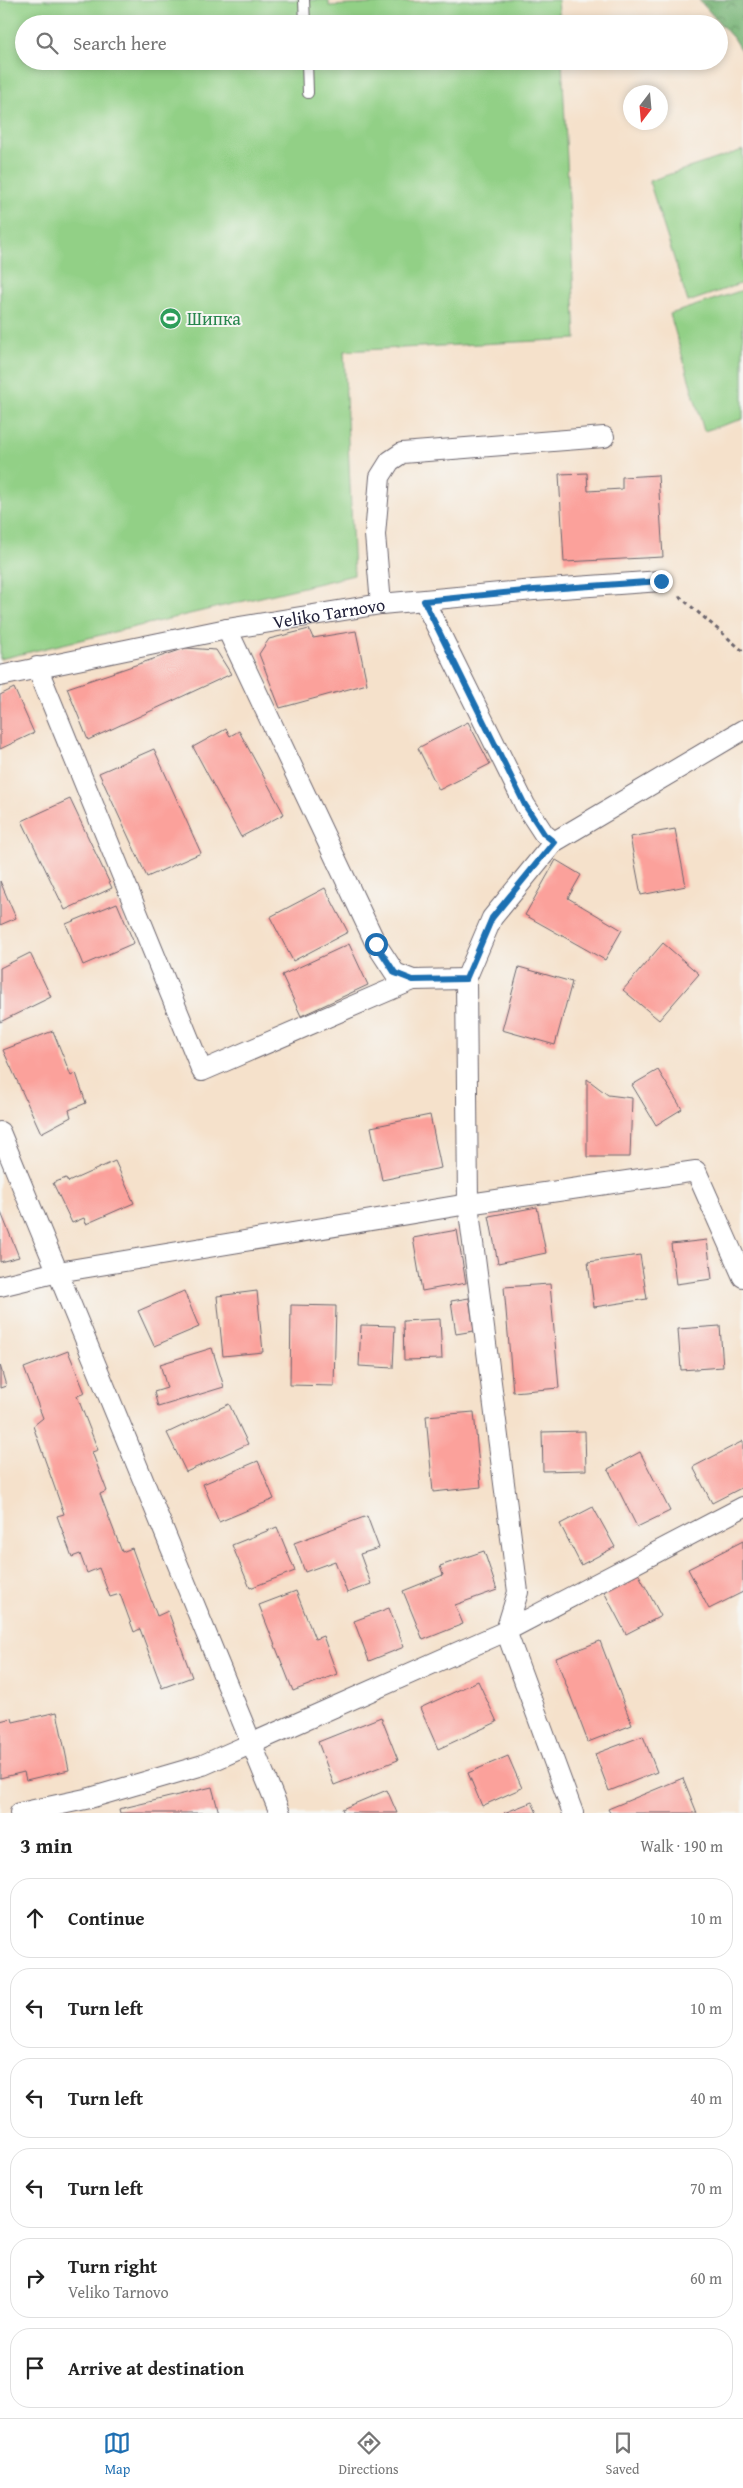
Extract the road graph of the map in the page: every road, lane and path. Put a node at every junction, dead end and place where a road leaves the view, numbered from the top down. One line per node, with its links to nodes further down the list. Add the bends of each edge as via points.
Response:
1 (304, 0): 2 (lane)
2 (305, 15)
3 (307, 70): 4 (lane)
4 (308, 93)
5 (604, 437): 8 (street, via 402,453 390,460 380,477 375,535)
6 (661, 581): 7 (street, Veliko Tarnovo); 10 (path)
7 (424, 601): 8 (street, Veliko Tarnovo); 14 (street, via 525,805 544,834)
8 (381, 604): 9 (street, Veliko Tarnovo)
9 (227, 629): 11 (street, Veliko Tarnovo); 16 (street, via 376,944 395,973)
10 (743, 651)
11 (37, 667): 12 (street, Veliko Tarnovo); 16 (street, via 202,1071)
12 (0, 676)
13 (743, 730): 14 (street)
14 (554, 842): 15 (street, via 492,918)
15 (466, 979): 16 (street); 18 (street)
16 (413, 980)
17 (0, 1132): 19 (street)
18 (468, 1204): 19 (street); 20 (street, via 696,1171); 23 (street, via 518,1592)
19 (58, 1272): 21 (street); 24 (street)
20 (743, 1277)
21 (0, 1286)
22 (743, 1507): 23 (street)
23 (506, 1631): 24 (street); 27 (street)
24 (251, 1743): 25 (street, via 203,1765 90,1798); 26 (street)
25 (20, 1813)
26 (280, 1813)
27 (573, 1813)

